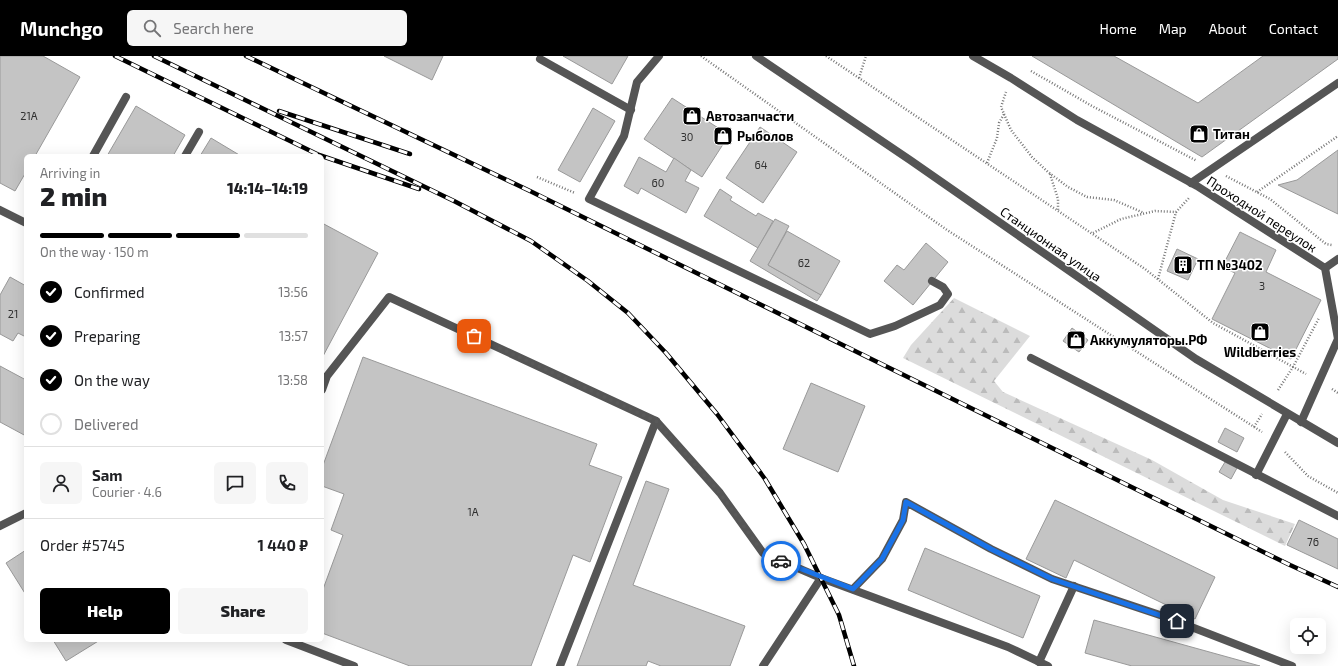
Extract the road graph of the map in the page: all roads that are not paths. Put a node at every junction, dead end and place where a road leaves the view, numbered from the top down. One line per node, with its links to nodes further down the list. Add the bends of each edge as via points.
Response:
1 (659, 56): 7 (street, via 637,82)
2 (756, 56): 20 (street, Станционная улица, via 1196,359)
3 (973, 56): 11 (street, Проходной переулок, via 1078,120)
4 (540, 60): 7 (street)
5 (1338, 83): 11 (street)
6 (126, 97): 9 (street)
7 (631, 110): 16 (street, via 624,136 589,199 870,334 895,326 940,305 948,294 943,287)
8 (199, 132): 10 (street)
9 (94, 154)
10 (186, 154)
11 (1191, 183): 15 (street, Проходной переулок)
12 (0, 210): 13 (street)
13 (24, 222)
14 (1338, 259): 15 (street)
15 (1325, 268): 17 (street, Проходной переулок)
16 (932, 281)
17 (1336, 315): 22 (street, Проходной переулок, via 1338,339)
18 (1031, 358): 24 (street)
19 (325, 375): 21 (street, via 390,297)
20 (1287, 414): 22 (street, Станционная улица); 24 (street)
21 (656, 421): 28 (street, via 720,493 763,553); 34 (street)
22 (1301, 422): 23 (street, Станционная улица)
23 (1338, 443)
24 (1256, 475): 26 (street)
25 (24, 514): 27 (street)
26 (1338, 516)
27 (0, 526)
28 (821, 578): 30 (street); 35 (street)
29 (1074, 586): 30 (street, via 1052,579 998,552 906,502 903,520 882,559); 32 (street); 37 (street, via 1162,616)
30 (853, 589): 32 (street, via 1008,647)
31 (291, 642): 33 (street)
32 (1039, 662): 36 (street)
33 (354, 666)
34 (560, 666)
35 (763, 666)
36 (1048, 666)
37 (1292, 666)

